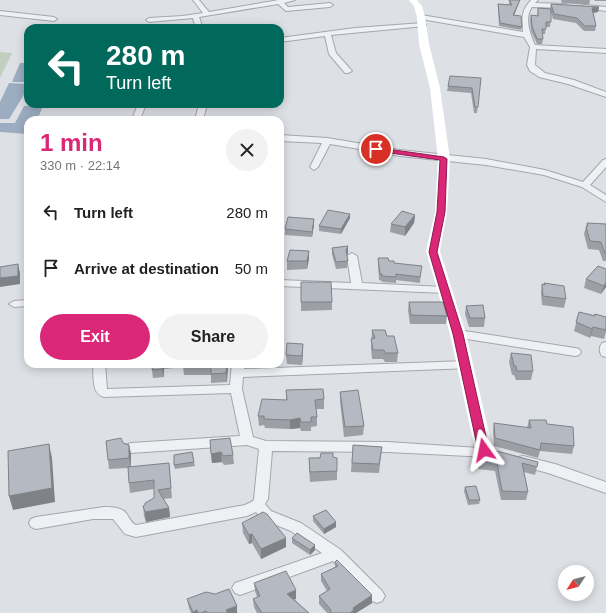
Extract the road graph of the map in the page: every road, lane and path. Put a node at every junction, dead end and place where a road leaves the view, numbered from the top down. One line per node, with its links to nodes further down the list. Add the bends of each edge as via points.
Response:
1 (196, 0): 10 (street)
2 (292, 0): 5 (street)
3 (413, 0): 14 (street, via 418,6)
4 (535, 0): 7 (street)
5 (279, 2): 6 (street, via 286,9); 10 (street)
6 (330, 5)
7 (529, 5): 8 (street); 17 (street, via 525,20)
8 (606, 9)
9 (0, 12): 12 (street)
10 (208, 14): 11 (street)
11 (195, 16): 13 (street); 15 (street)
12 (54, 19)
13 (149, 20)
14 (422, 21): 16 (street); 17 (street); 25 (street, via 424,44 435,88)
15 (199, 24)
16 (327, 33): 18 (street); 21 (street, via 333,54)
17 (527, 36): 19 (street)
18 (284, 39)
19 (533, 47): 20 (street); 22 (street, via 531,65 542,75)
20 (606, 51)
21 (348, 71)
22 (606, 95)
23 (284, 138): 24 (street)
24 (327, 141): 25 (street); 27 (street)
25 (444, 159): 28 (street, via 486,162 545,173); 33 (street, via 441,212 433,252)
26 (606, 162): 28 (street)
27 (314, 168)
28 (585, 185): 29 (street)
29 (606, 199)
30 (352, 256): 32 (street)
31 (284, 283): 32 (street)
32 (357, 286): 33 (street)
33 (445, 290): 36 (street)
34 (24, 303): 35 (street)
35 (14, 304)
36 (458, 334): 38 (street); 40 (street)
37 (606, 346): 39 (street)
38 (575, 352)
39 (606, 353)
40 (466, 365): 41 (street); 48 (street)
41 (284, 367)
42 (99, 368): 44 (street, via 101,389 104,393)
43 (238, 368): 44 (street)
44 (236, 389): 45 (street)
45 (247, 440): 46 (street); 47 (street)
46 (266, 446): 48 (street); 52 (street, via 263,493)
47 (131, 448)
48 (484, 450): 49 (street)
49 (498, 454)
50 (513, 458): 51 (street)
51 (606, 488)
52 (258, 504): 53 (street, via 247,510 136,531 130,530 118,514 112,512); 54 (street, via 266,515 296,527)
53 (36, 523)
54 (336, 554): 55 (street); 56 (street)
55 (240, 588)
56 (377, 596)

